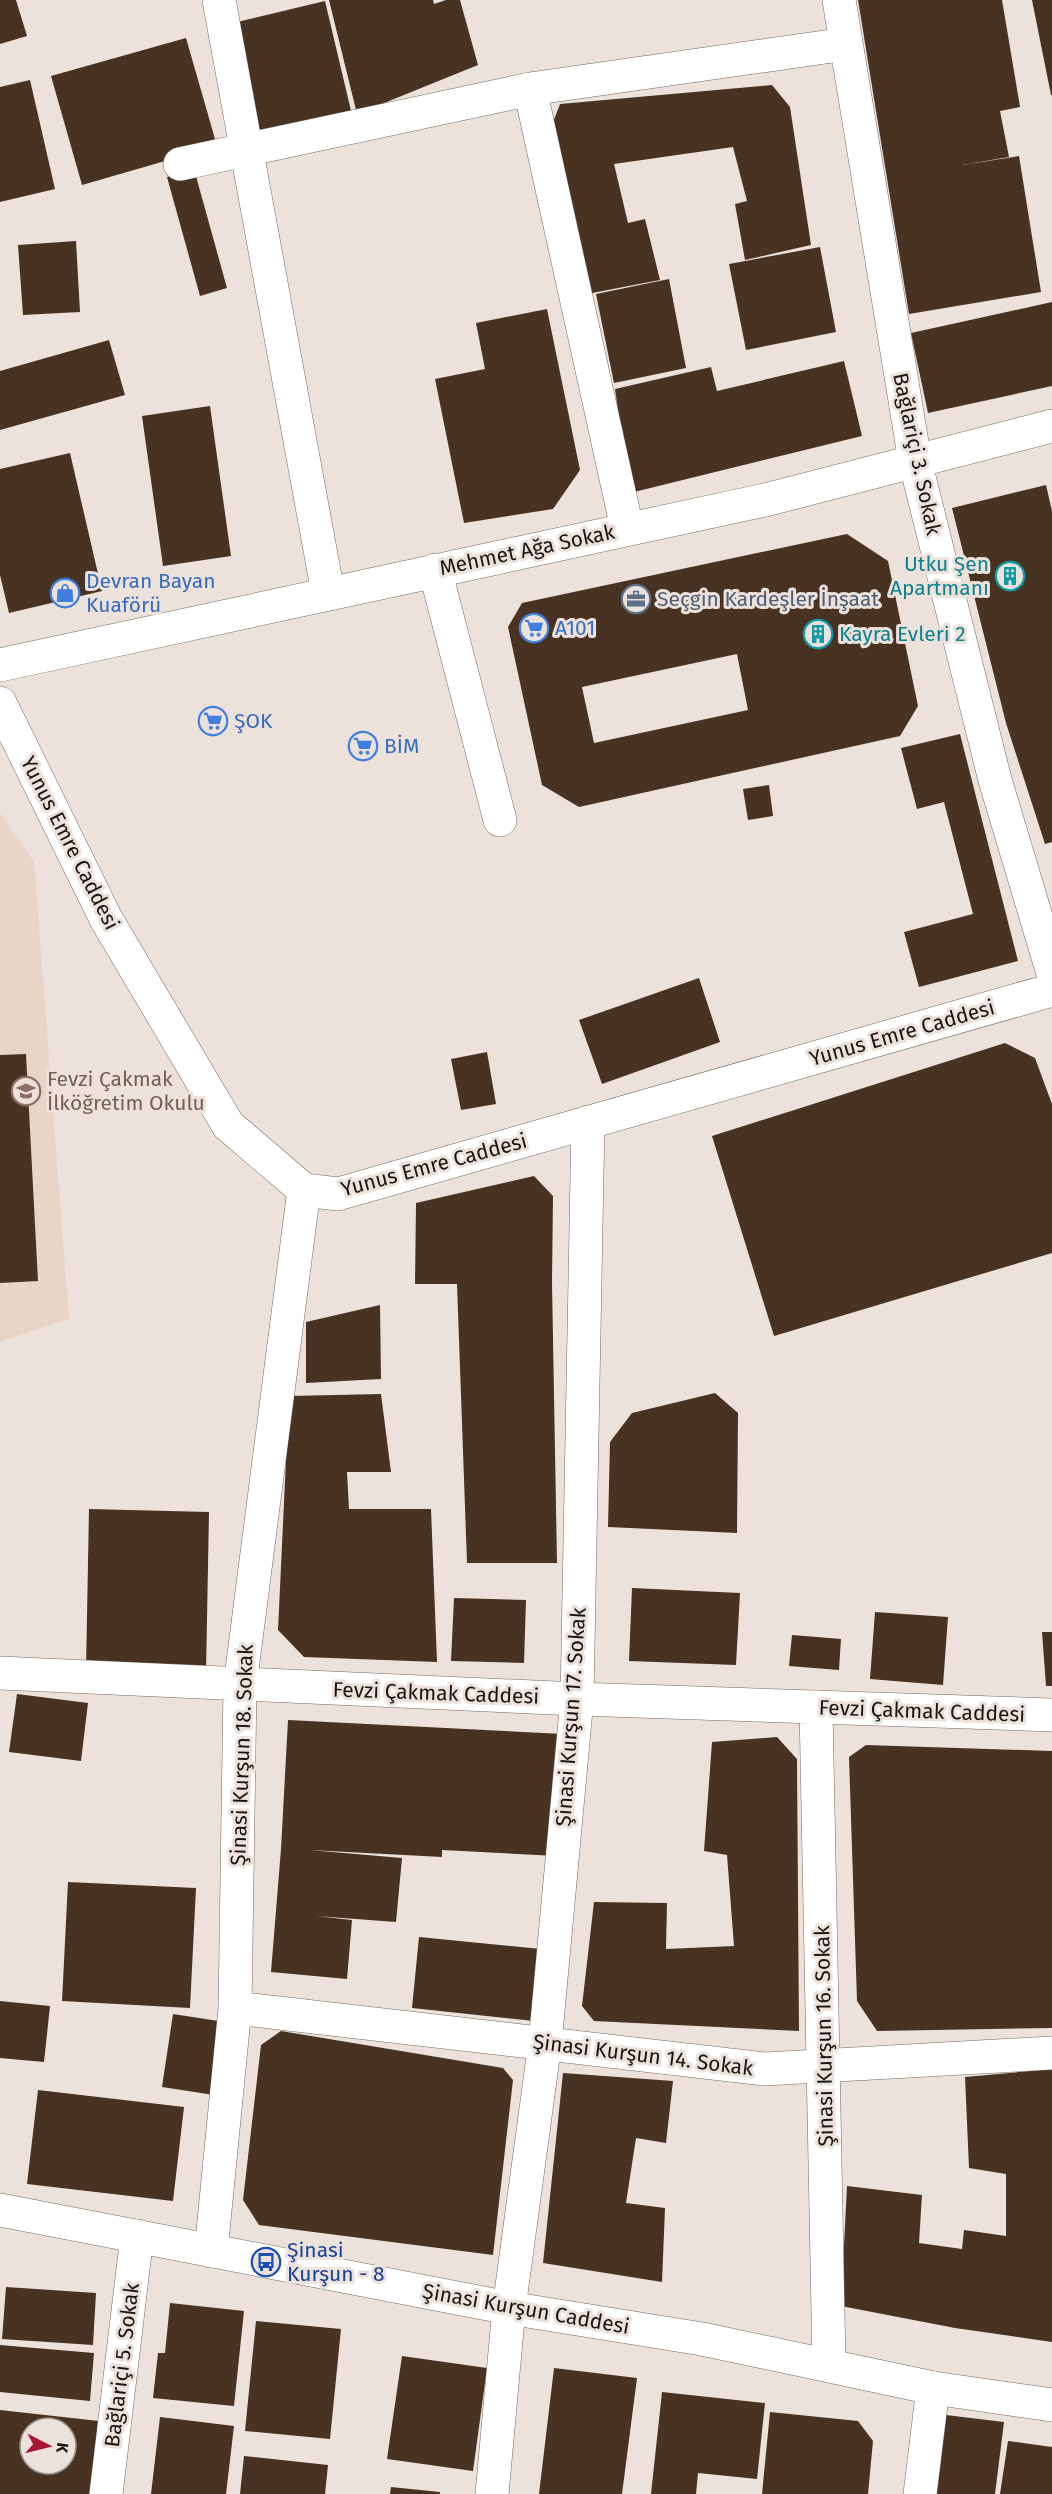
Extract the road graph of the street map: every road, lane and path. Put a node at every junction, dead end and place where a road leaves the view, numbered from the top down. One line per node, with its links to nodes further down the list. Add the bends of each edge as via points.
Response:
1 (219, 0): 5 (street)
2 (838, 0): 3 (street, Bağlariçi 3. Sokak)
3 (846, 44): 4 (street); 8 (street, Bağlariçi 3. Sokak)
4 (530, 89): 5 (street); 9 (street)
5 (248, 150): 6 (street); 11 (street)
6 (180, 164)
7 (1052, 426): 8 (street, Mehmet Ağa Sokak)
8 (915, 461): 9 (street, Mehmet Ağa Sokak, via 765,500); 15 (street, Bağlariçi 3. Sokak, via 995,780)
9 (627, 528): 10 (street, Mehmet Ağa Sokak)
10 (435, 570): 11 (street, Mehmet Ağa Sokak); 14 (street)
11 (328, 593): 12 (street, Mehmet Ağa Sokak)
12 (0, 665)
13 (0, 702): 18 (street, Yunus Emre Caddesi, via 106,919 228,1125)
14 (500, 820)
15 (1052, 970)
16 (1052, 990): 17 (street, Yunus Emre Caddesi)
17 (588, 1122): 18 (street, Yunus Emre Caddesi, via 338,1194); 21 (street, Şinasi Kurşun 17. Sokak)
18 (303, 1190): 20 (street, Şinasi Kurşun 18. Sokak)
19 (0, 1673): 20 (street, Fevzi Çakmak Caddesi)
20 (240, 1685): 21 (street, Fevzi Çakmak Caddesi); 24 (street, Şinasi Kurşun 18. Sokak)
21 (577, 1699): 22 (street, Fevzi Çakmak Caddesi); 25 (street, Şinasi Kurşun 17. Sokak)
22 (816, 1707): 23 (street, Fevzi Çakmak Caddesi); 27 (street, Şinasi Kurşun 16. Sokak)
23 (1052, 1715)
24 (235, 2008): 25 (street, Şinasi Kurşun 14. Sokak); 30 (street, Şinasi Kurşun 18. Sokak)
25 (545, 2043): 27 (street, Şinasi Kurşun 14. Sokak, via 765,2069); 31 (street, Şinasi Kurşun 17. Sokak)
26 (1052, 2053): 27 (street, Şinasi Kurşun 14. Sokak)
27 (825, 2066): 32 (street, Şinasi Kurşun 16. Sokak)
28 (0, 2210): 29 (street, Şinasi Kurşun Caddesi)
29 (137, 2236): 30 (street, Şinasi Kurşun Caddesi); 35 (street, Bağlariçi 5. Sokak)
30 (211, 2251): 31 (street, Şinasi Kurşun Caddesi)
31 (508, 2308): 32 (street, Şinasi Kurşun Caddesi, via 702,2338); 36 (street, Şinasi Kurşun 17. Sokak)
32 (829, 2364): 33 (street, Şinasi Kurşun Caddesi)
33 (933, 2388): 34 (street, Şinasi Kurşun Caddesi); 37 (street)
34 (1052, 2405)
35 (106, 2494)
36 (492, 2494)
37 (920, 2494)

